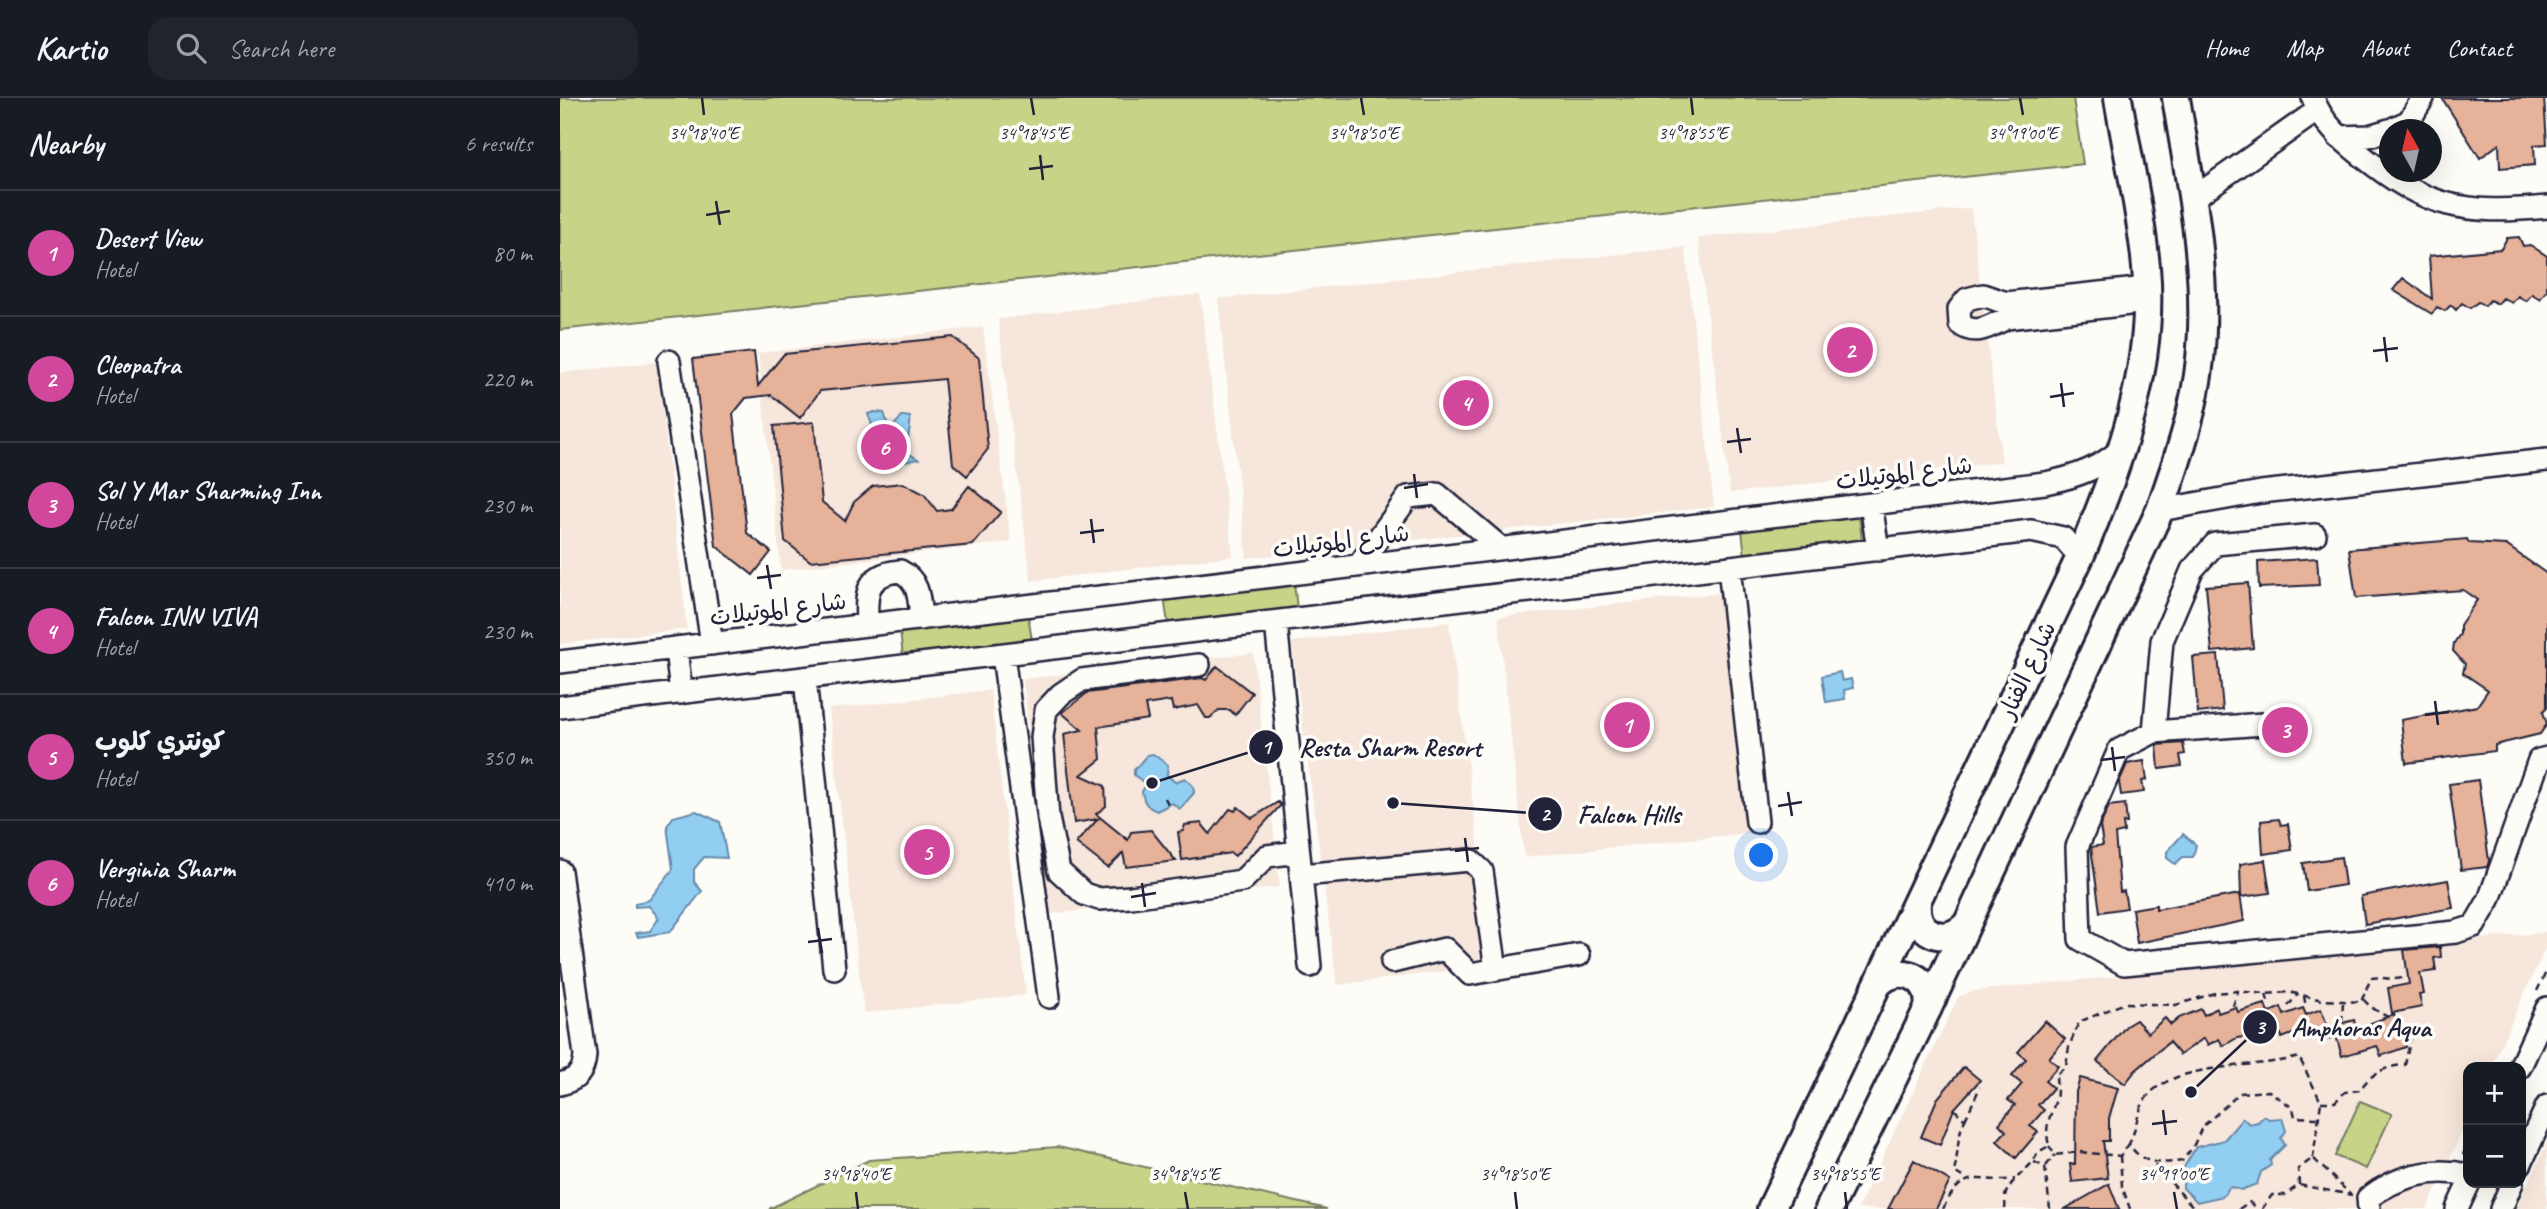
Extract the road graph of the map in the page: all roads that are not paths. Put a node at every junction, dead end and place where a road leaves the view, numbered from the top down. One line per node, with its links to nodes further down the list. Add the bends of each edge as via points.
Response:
1 (2118, 98): 10 (main road, شارع الفنار)
2 (2176, 98): 8 (main road)
3 (2423, 98): 5 (street)
4 (2315, 104): 7 (street); 8 (street)
5 (2410, 119)
6 (2379, 133): 7 (street)
7 (2338, 137): 9 (street, via 2394,181 2436,201 2488,212)
8 (2192, 199): 15 (main road, via 2202,307 2200,360 2187,425)
9 (2547, 207)
10 (2147, 295): 10 (street, via 2006,303 1983,295 1967,299 1959,309 1960,324 1970,330 2007,318); 12 (main road, شارع الفنار, via 2138,389)
11 (669, 360): 25 (street)
12 (2120, 449): 14 (street, شارع الموتيلات, via 2098,466 2063,480); 19 (main road, شارع الفنار)
13 (2547, 460): 15 (street, via 2261,492)
14 (1871, 504): 17 (street, شارع الموتيلات); 18 (street)
15 (2160, 510): 41 (main road)
16 (2315, 535): 34 (street, via 2216,544 2192,570 2162,641)
17 (1501, 548): 20 (street, شارع الموتيلات); 20 (street, via 1437,494 1408,497)
18 (1878, 550): 19 (street, via 2042,531 2063,538); 21 (street)
19 (2080, 557): 40 (main road, شارع الفنار)
20 (1359, 565): 22 (street, شارع الموتيلات)
21 (1729, 567): 23 (street); 36 (street)
22 (921, 619): 24 (street, شارع الموتيلات); 24 (street, via 913,581 900,571 876,578 866,600)
23 (1276, 622): 27 (street); 37 (street)
24 (867, 625): 25 (street, شارع الموتيلات)
25 (712, 644): 26 (street, شارع الموتيلات)
26 (676, 648): 28 (street, شارع الموتيلات); 31 (street)
27 (1003, 654): 30 (street); 48 (street)
28 (560, 662)
29 (1199, 665): 37 (street, via 1082,680 1046,710 1042,737 1048,817 1059,872 1072,886 1099,899 1131,897 1242,881 1267,856)
30 (805, 678): 31 (street); 45 (street)
31 (681, 693): 32 (street)
32 (560, 707)
33 (2263, 724): 34 (street)
34 (2154, 732): 35 (street, via 2119,750 2077,846 2080,939 2124,964 2456,932 2474,926 2488,900 2539,760)
35 (2547, 758)
36 (1757, 822)
37 (1298, 852): 39 (street)
38 (560, 872): 52 (street, via 585,1055 584,1069)
39 (1301, 875): 44 (street); 46 (street, via 1471,860 1482,871)
40 (1917, 903): 41 (main road, via 1920,925 1932,934 1946,937); 47 (main road, شارع الفنار)
41 (1965, 926): 49 (main road)
42 (1580, 956): 46 (street)
43 (1392, 961): 46 (street, via 1446,949 1470,974)
44 (1310, 966)
45 (834, 969)
46 (1496, 970)
47 (1878, 984): 49 (main road, via 1891,974 1914,976 1925,986); 59 (main road, شارع الفنار)
48 (1049, 997)
49 (1928, 1008): 60 (main road)
50 (2547, 1008): 51 (street)
51 (2522, 1062)
52 (560, 1084)
53 (2547, 1106): 54 (street)
54 (2526, 1139)
55 (2463, 1174): 58 (street, via 2434,1170 2386,1184)
56 (2467, 1188): 61 (street)
57 (2510, 1188): 62 (street)
58 (2362, 1203)
59 (1771, 1209)
60 (1829, 1209)
61 (2457, 1209)
62 (2501, 1209)

